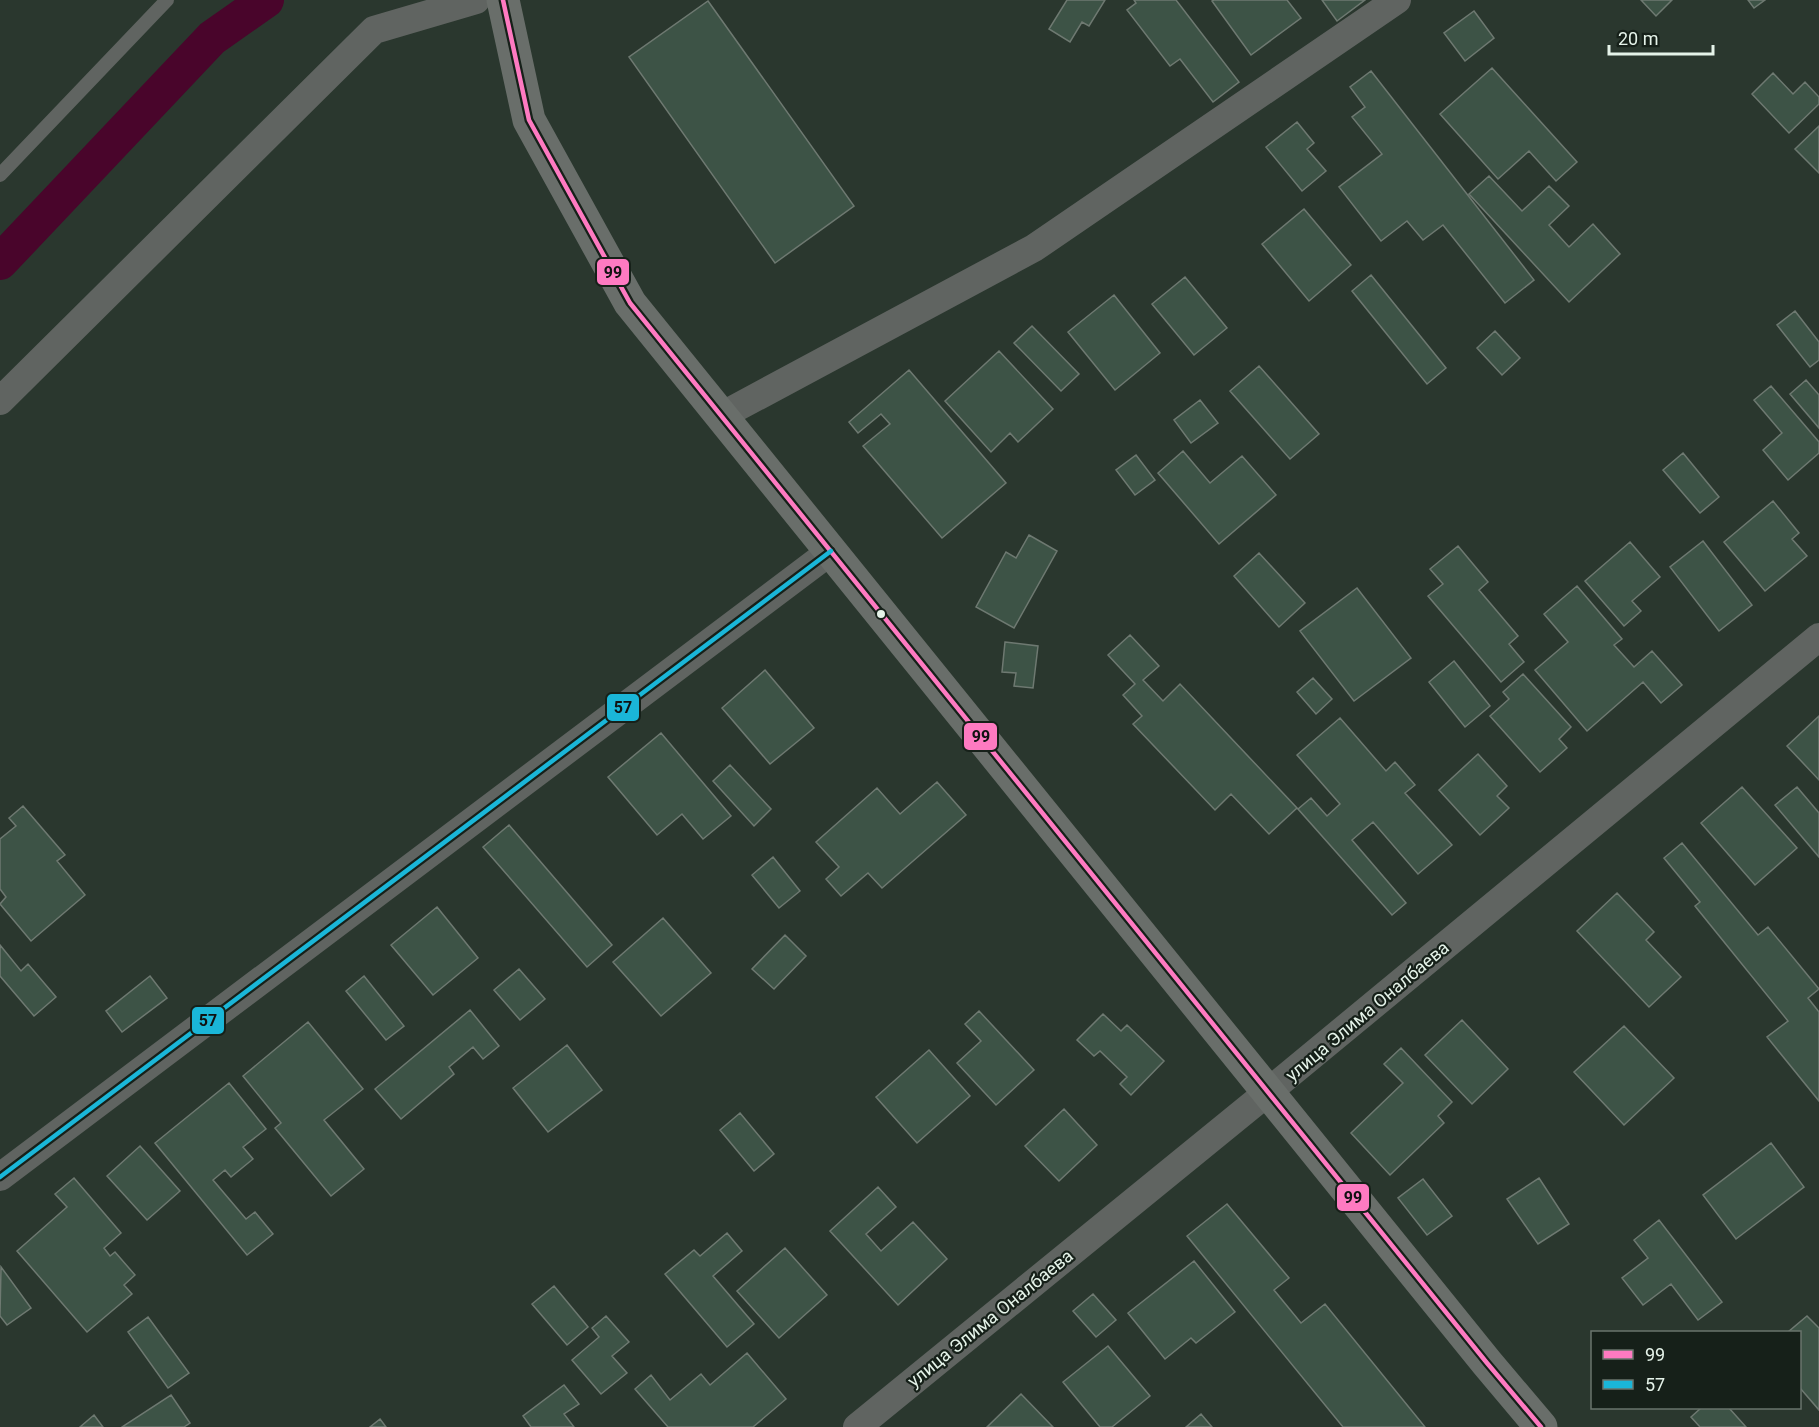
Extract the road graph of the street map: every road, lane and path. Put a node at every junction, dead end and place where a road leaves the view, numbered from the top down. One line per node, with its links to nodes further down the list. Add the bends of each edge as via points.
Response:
1 (167, 0): 5 (lane)
2 (476, 0): 6 (street, via 374,30)
3 (504, 0): 7 (main road, via 529,120 630,303)
4 (1397, 0): 7 (street, via 1034,248)
5 (0, 175)
6 (0, 401)
7 (721, 416): 8 (main road)
8 (831, 551): 10 (main road); 11 (street)
9 (1819, 637): 10 (street, улица Элима Оналбаева)
10 (1268, 1092): 12 (street, улица Элима Оналбаева); 13 (main road)
11 (0, 1177)
12 (857, 1427)
13 (1541, 1427)

